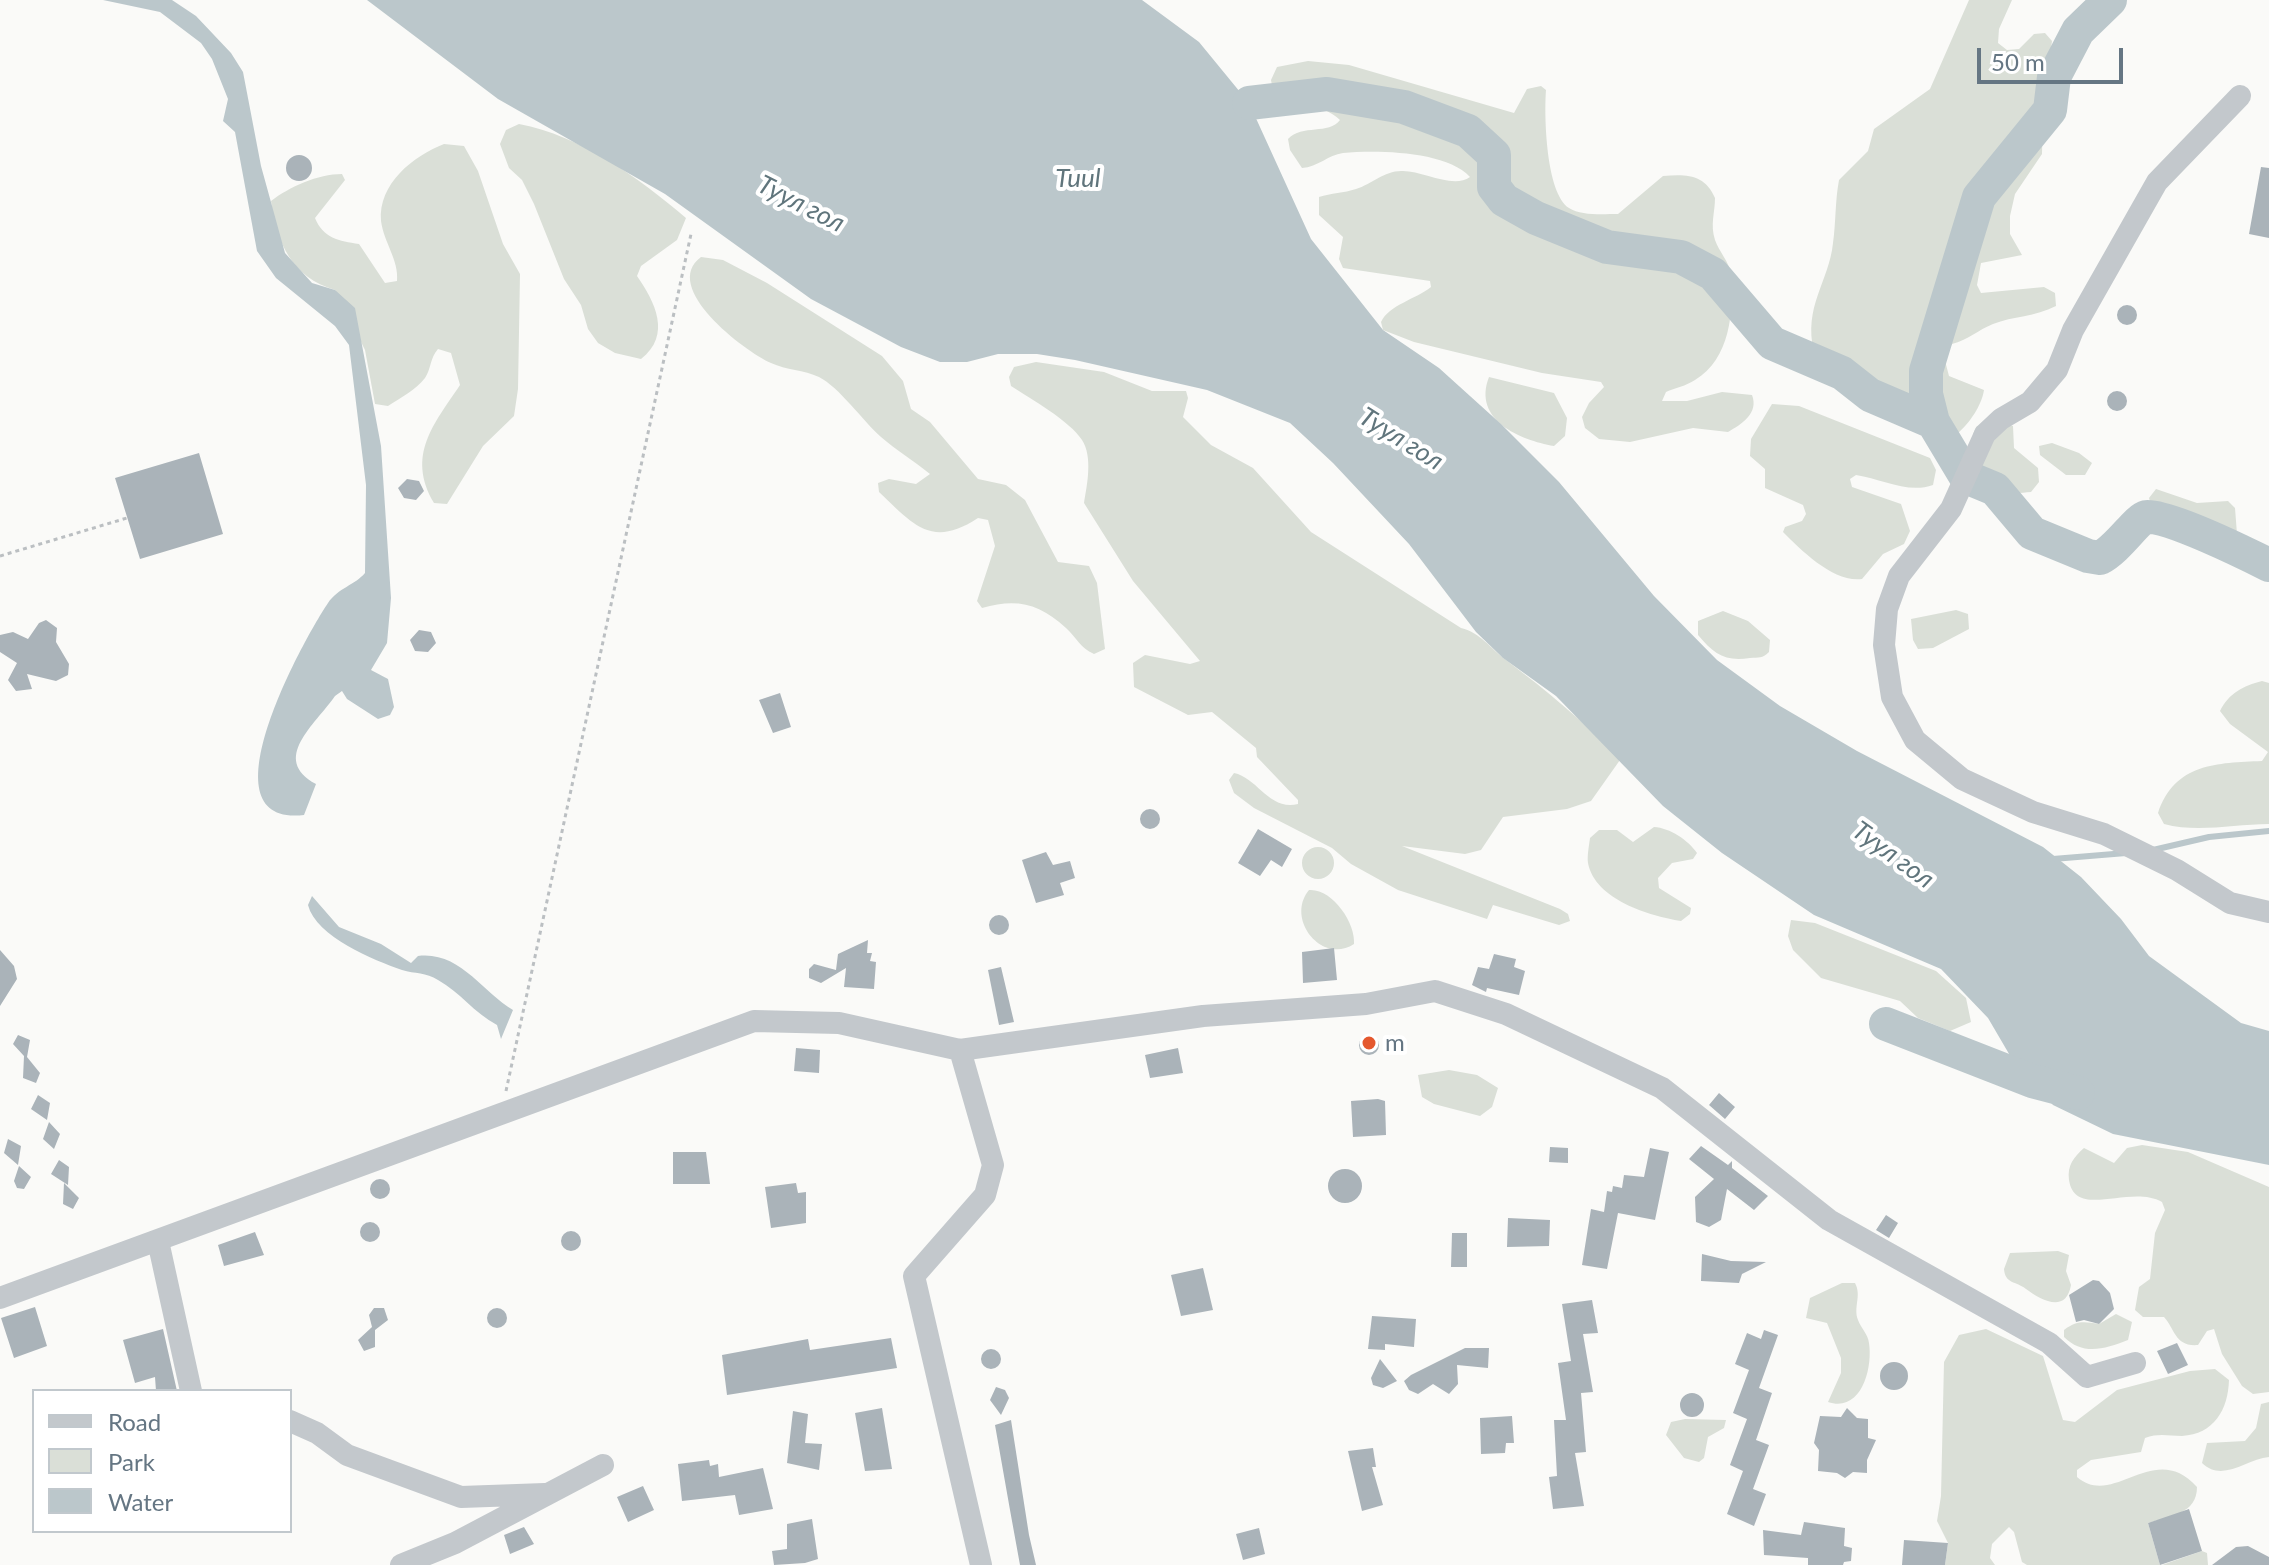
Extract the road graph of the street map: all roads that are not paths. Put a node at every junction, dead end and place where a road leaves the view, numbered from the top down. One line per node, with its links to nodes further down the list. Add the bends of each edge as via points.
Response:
1 (2240, 96): 2 (street, via 2157,182 2073,330 2057,370 2030,402 1985,434 1951,509 1899,576 1887,609 1884,645 1892,697 1915,740 1962,779 2033,812 2104,834 2230,903)
2 (2269, 912)
3 (960, 1050): 4 (street, via 839,1023 754,1021); 6 (street, via 1203,1016 1366,1004 1435,991 1506,1014 1662,1088 1829,1220 2049,1343 2087,1377); 12 (street, via 993,1165 985,1195 914,1276)
4 (158, 1241): 5 (street); 7 (street)
5 (0, 1298)
6 (2135, 1363)
7 (191, 1389)
8 (292, 1422): 10 (street, via 347,1455 461,1497)
9 (603, 1465): 10 (street)
10 (545, 1494): 11 (street, via 455,1543)
11 (401, 1565)
12 (981, 1565)

